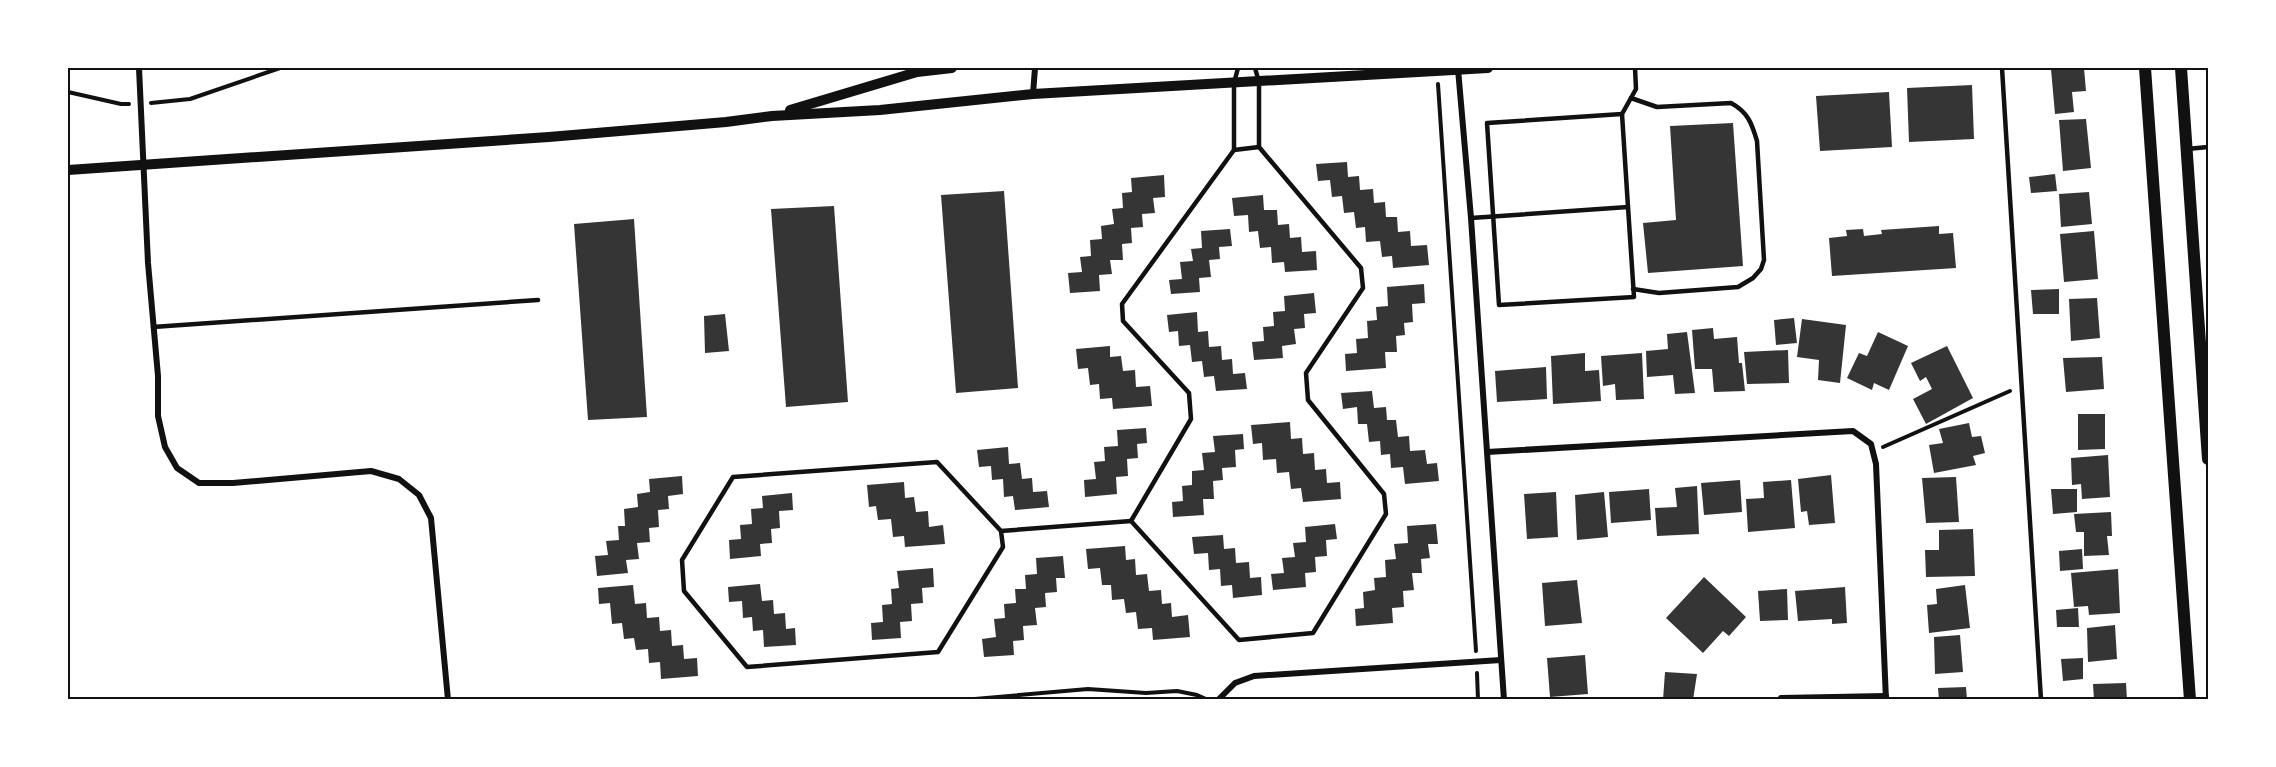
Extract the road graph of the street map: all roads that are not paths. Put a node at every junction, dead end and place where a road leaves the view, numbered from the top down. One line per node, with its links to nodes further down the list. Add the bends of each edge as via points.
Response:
1 (139, 68): 22 (street)
2 (952, 68): 17 (street, via 917,72)
3 (1035, 68): 14 (street)
4 (1238, 68): 13 (lane)
5 (1255, 68): 12 (lane)
6 (1458, 68): 7 (street); 12 (street); 26 (street)
7 (1488, 68)
8 (1635, 68): 15 (lane, via 1636,89)
9 (2002, 68): 40 (lane)
10 (2145, 68): 41 (main road)
11 (2181, 68): 20 (main road)
12 (1259, 82): 13 (street); 18 (lane)
13 (1234, 83): 14 (street); 21 (lane)
14 (1033, 94): 17 (street, via 880,110)
15 (1631, 98): 16 (lane); 27 (lane, via 1657,107 1731,103 1742,108 1757,141 1764,260 1753,279 1738,287 1659,293)
16 (1622, 114): 24 (lane); 25 (lane, via 1487,123)
17 (772, 116): 22 (street, via 549,137)
18 (1259, 147): 21 (lane); 32 (lane, via 1361,268 1363,288 1306,374 1308,400 1384,494 1386,514 1313,633 1239,640)
19 (2208, 147): 20 (lane)
20 (2187, 148): 31 (main road)
21 (1234, 150): 32 (lane, via 1122,304 1124,321 1189,393 1191,419)
22 (143, 164): 23 (street); 29 (street)
23 (68, 170)
24 (1628, 207): 25 (lane); 27 (lane)
25 (1493, 216): 26 (lane); 27 (lane, via 1499,305 1634,297)
26 (1471, 218): 30 (street)
27 (1633, 289)
28 (538, 300): 29 (lane)
29 (153, 327): 37 (street, via 158,416 165,447 177,468 199,483 371,471 399,479 419,495 431,518)
30 (1487, 452): 34 (street); 36 (street, via 1853,431 1871,444 1876,464)
31 (2208, 459)
32 (1131, 521): 33 (lane)
33 (1001, 531): 33 (lane, via 937,462 733,477 682,560 684,591 747,667 938,652 1002,547)
34 (1501, 660): 38 (street, via 1254,676 1235,683); 39 (street)
35 (1781, 698): 36 (street)
36 (1886, 698)
37 (448, 699)
38 (1218, 699)
39 (1504, 699)
40 (2041, 699)
41 (2190, 699)

